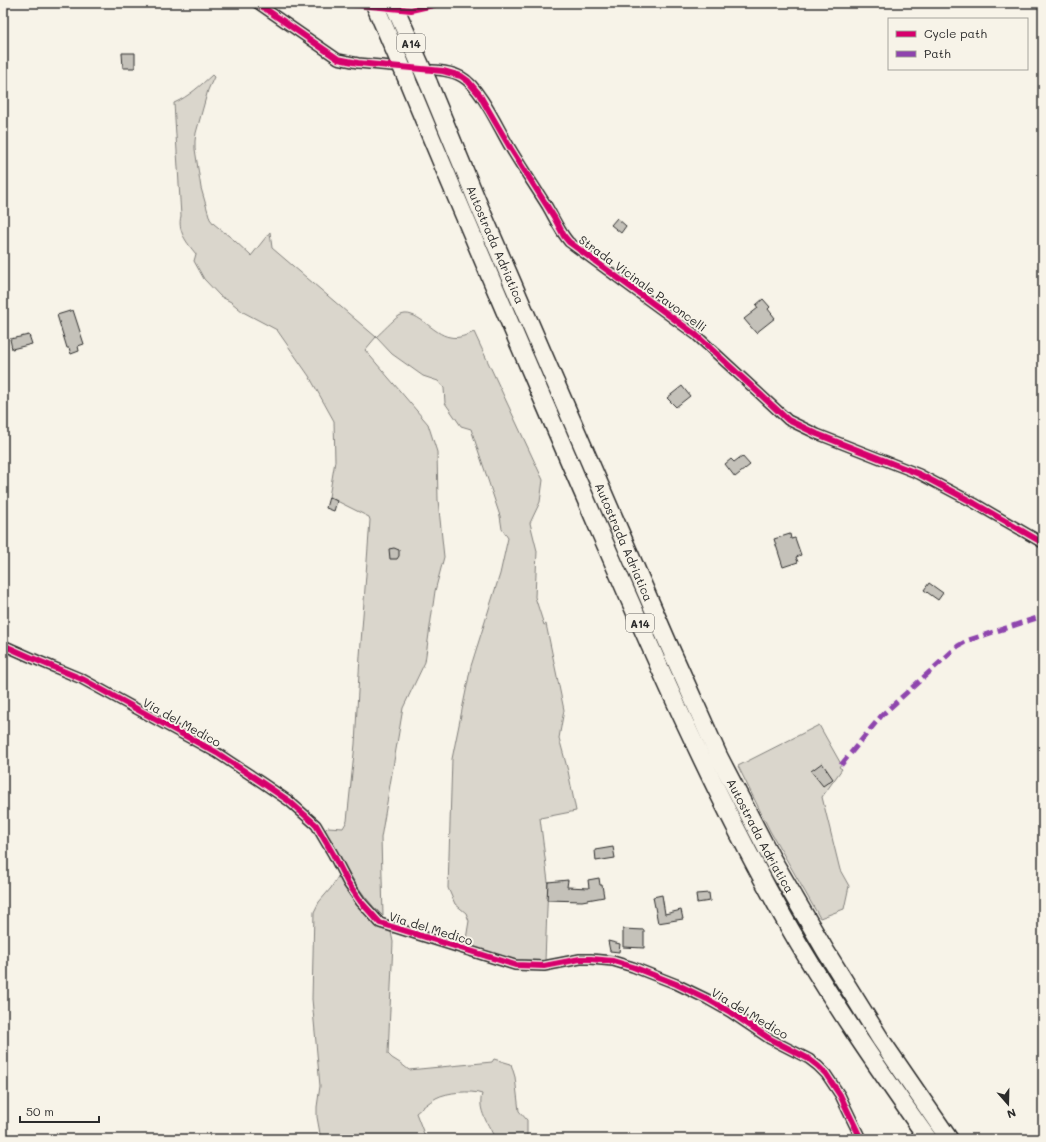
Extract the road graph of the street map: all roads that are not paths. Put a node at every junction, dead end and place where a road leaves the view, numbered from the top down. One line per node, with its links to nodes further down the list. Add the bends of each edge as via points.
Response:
1 (257, 3): 4 (street, Strada Vicinale Pavoncelli, via 338,59 443,71 461,76 479,94 569,242 696,335 788,420 919,474)
2 (374, 3): 7 (highway, Autostrada Adriatica / A14, bridge, via 468,227 653,653 705,766 786,922 872,1060)
3 (393, 3): 8 (highway, Autostrada Adriatica / A14, bridge, via 719,757 771,857 825,950 881,1040)
4 (1043, 543)
5 (3, 645): 6 (street, Via del Medico, via 82,679 217,753 289,801 316,825 352,889 380,923 515,965 544,966 591,959 608,960 676,984 719,1006 818,1066 840,1095)
6 (861, 1139)
7 (928, 1139)
8 (949, 1139)

